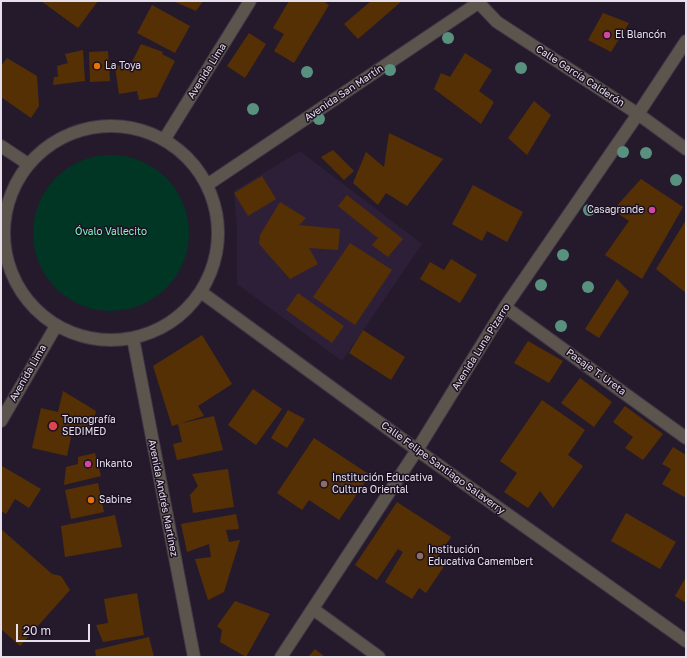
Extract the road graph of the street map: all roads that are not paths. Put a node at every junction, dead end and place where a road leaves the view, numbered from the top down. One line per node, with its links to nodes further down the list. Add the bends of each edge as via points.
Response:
1 (250, 1): 5 (street, Avenida Lima)
2 (479, 1): 4 (street, Calle García Calderón, via 497,22); 9 (street, Avenida San Martín)
3 (686, 41): 4 (street, Avenida Luna Pizarro)
4 (638, 114): 7 (street, Calle García Calderón); 11 (street, Avenida Luna Pizarro)
5 (164, 140): 8 (street, via 136,129 106,126 77,131 50,144); 9 (street, via 188,160)
6 (1, 146): 8 (street)
7 (686, 149)
8 (28, 164): 12 (street, via 12,191 3,220 4,251 14,281 32,306)
9 (207, 185): 10 (street, via 215,206 218,228 217,251 211,272)
10 (201, 292): 13 (street, via 172,322 153,332); 16 (street, Calle Felipe Santiago Salaverry)
11 (505, 307): 15 (street, Pasaje T. Ureta); 16 (street, Avenida Luna Pizarro)
12 (56, 326): 13 (street, via 81,336 107,340); 14 (street, Avenida Lima)
13 (133, 338): 19 (street, Avenida Andrés Martínez)
14 (1, 420)
15 (686, 438)
16 (417, 450): 17 (street, Avenida Luna Pizarro); 18 (street, Calle Felipe Santiago Salaverry)
17 (313, 610): 20 (street, Avenida Luna Pizarro); 21 (street)
18 (686, 641)
19 (194, 657)
20 (281, 657)
21 (379, 657)

